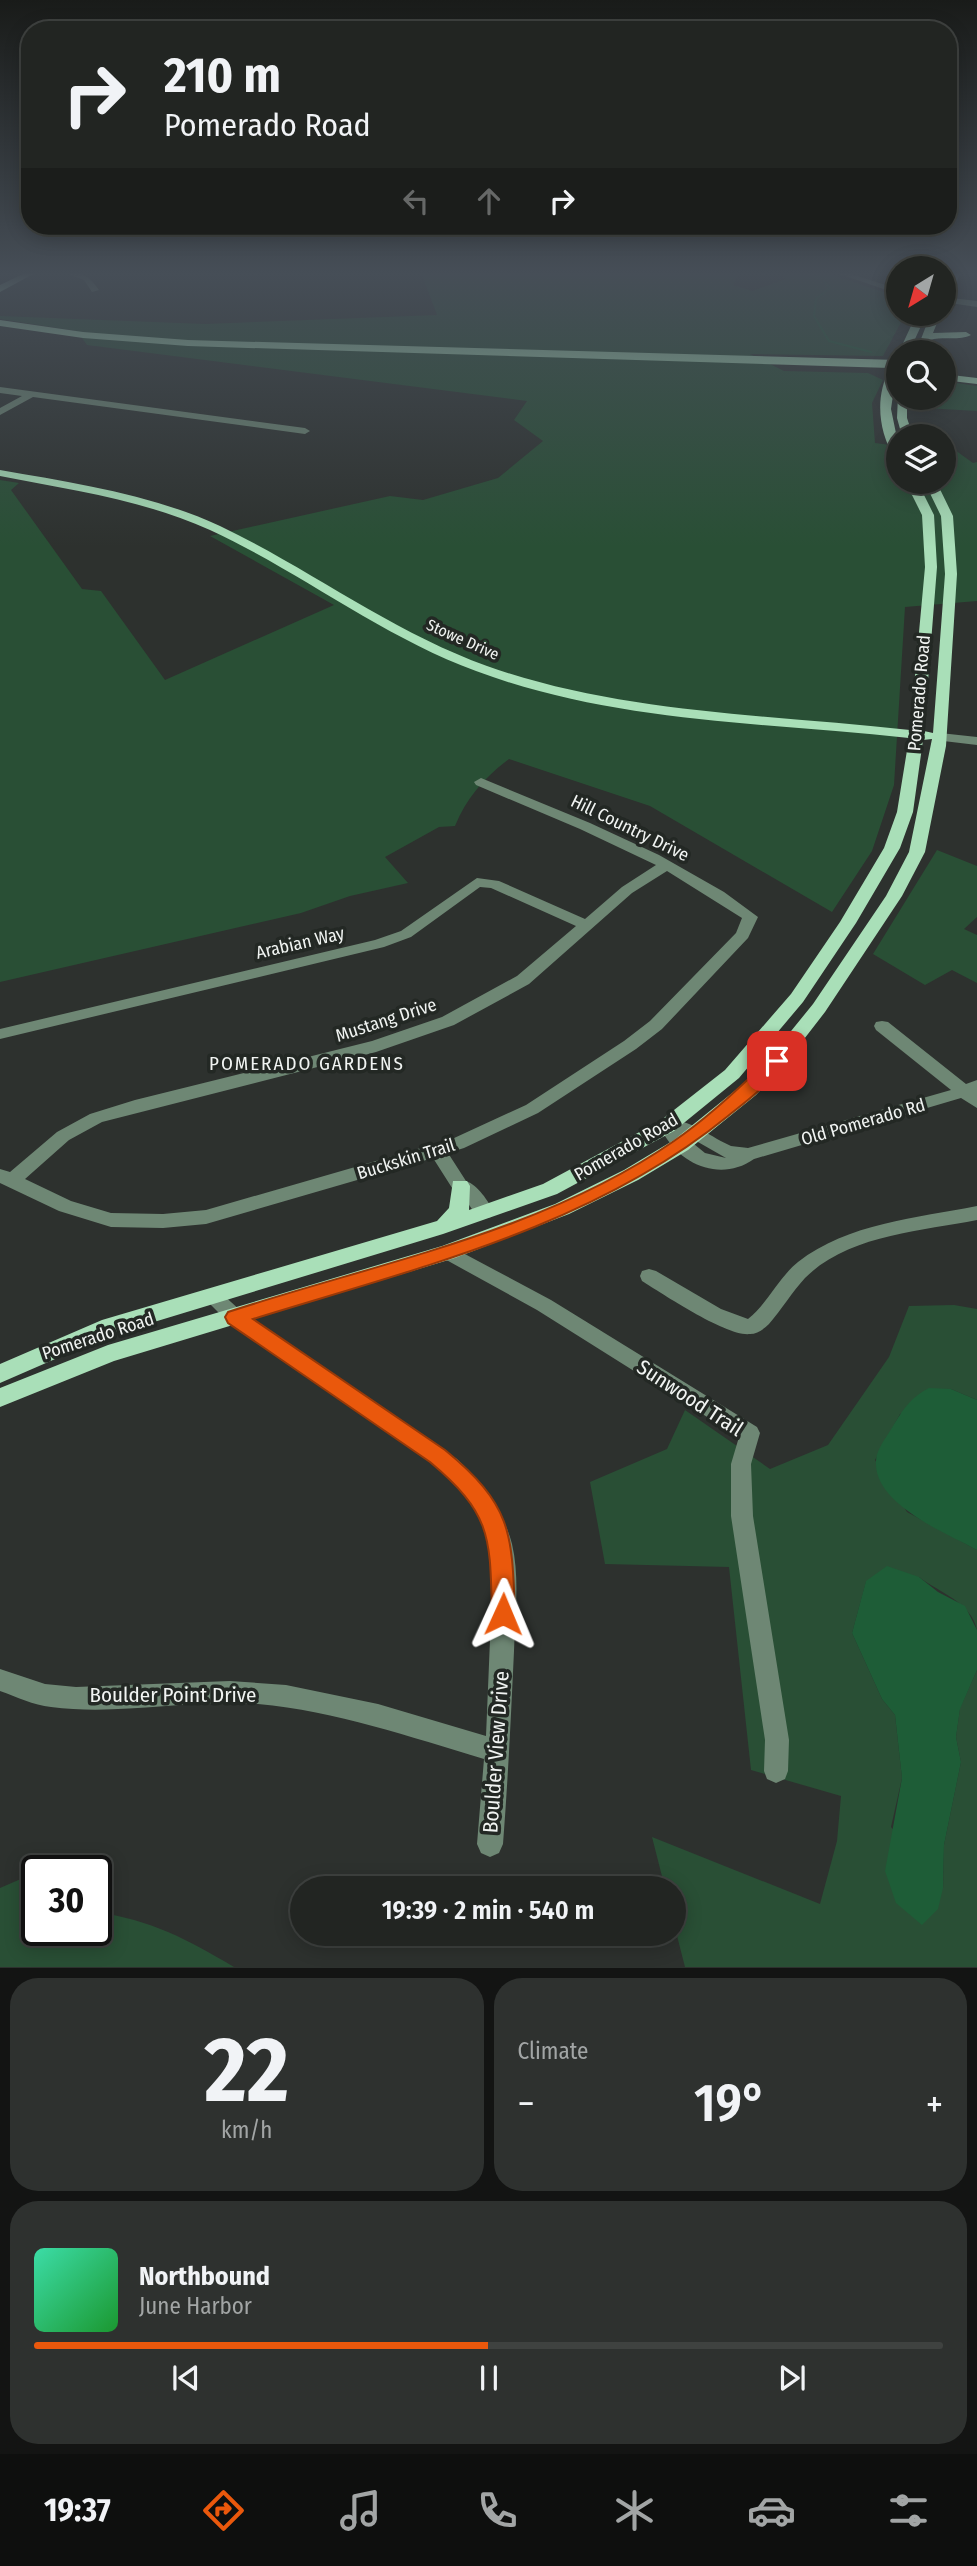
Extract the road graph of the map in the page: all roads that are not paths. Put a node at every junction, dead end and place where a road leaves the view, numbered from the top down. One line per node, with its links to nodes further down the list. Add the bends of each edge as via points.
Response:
1 (770, 364): 4 (main road)
2 (803, 364): 3 (main road)
3 (886, 367)
4 (886, 367)
5 (956, 371): 6 (main road)
6 (977, 373)
7 (956, 378): 8 (main road)
8 (977, 380)
9 (0, 390): 10 (street)
10 (30, 395): 12 (street); 14 (street)
11 (886, 403): 13 (main road)
12 (0, 412)
13 (888, 424)
14 (304, 432)
15 (0, 473): 18 (main road, Stowe Drive, via 122,497 193,520 450,655 527,683 656,711)
16 (918, 494): 18 (main road, Pomerado Road, via 929,515 931,544)
17 (936, 494): 19 (main road, Pomerado Road, via 947,516 951,545)
18 (916, 734): 19 (main road, Stowe Drive); 28 (main road, Pomerado Road, via 905,812 892,848 849,923 760,1045)
19 (940, 737): 20 (street); 29 (main road, Pomerado Road, via 917,852 894,897 777,1061)
20 (977, 741)
21 (481, 782): 22 (street, Hill Country Drive)
22 (667, 865): 23 (street, Hill Country Drive, via 750,917); 24 (street, Mustang Drive, via 626,890)
23 (748, 924): 30 (street, Buckskin Trail, via 743,935 656,1025 630,1045 532,1109)
24 (586, 925): 26 (street, Arabian Way, via 494,884 477,882 406,934 379,944); 31 (street, Mustang Drive, via 523,980 447,1021 376,1046 96,1118)
25 (882, 1026): 27 (street)
26 (0, 1034)
27 (972, 1093): 29 (street, Old Pomerado Rd, via 748,1154 729,1165 716,1165 692,1154)
28 (667, 1126): 29 (street, Old Pomerado Rd); 33 (main road, Pomerado Road, via 550,1189)
29 (688, 1139): 36 (main road, Pomerado Road, via 631,1175 562,1209)
30 (438, 1151): 31 (street, Buckskin Trail, via 206,1217 163,1222 111,1220 65,1206); 32 (street)
31 (6, 1178)
32 (460, 1186): 33 (street, via 467,1188); 35 (main road, via 459,1210)
33 (485, 1213): 35 (main road, Pomerado Road); 36 (main road, via 478,1232 460,1239)
34 (977, 1213): 37 (street, via 880,1230 838,1245 798,1271 762,1321 749,1327)
35 (443, 1227): 38 (main road, Pomerado Road)
36 (449, 1252): 39 (main road, Pomerado Road); 44 (street, Sunwood Trail, via 750,1433 741,1464 742,1516 776,1740)
37 (649, 1276)
38 (213, 1297): 39 (street, Boulder View Drive); 40 (main road, Pomerado Road, via 102,1329)
39 (235, 1317): 41 (main road, Pomerado Road, via 108,1354); 43 (street, Boulder View Drive, via 450,1465 489,1510 501,1546 505,1586)
40 (0, 1374)
41 (0, 1398)
42 (0, 1680): 43 (street, Boulder Point Drive, via 49,1696 257,1693 328,1703)
43 (499, 1752): 45 (street, Boulder View Drive)
44 (776, 1771)
45 (490, 1844)

